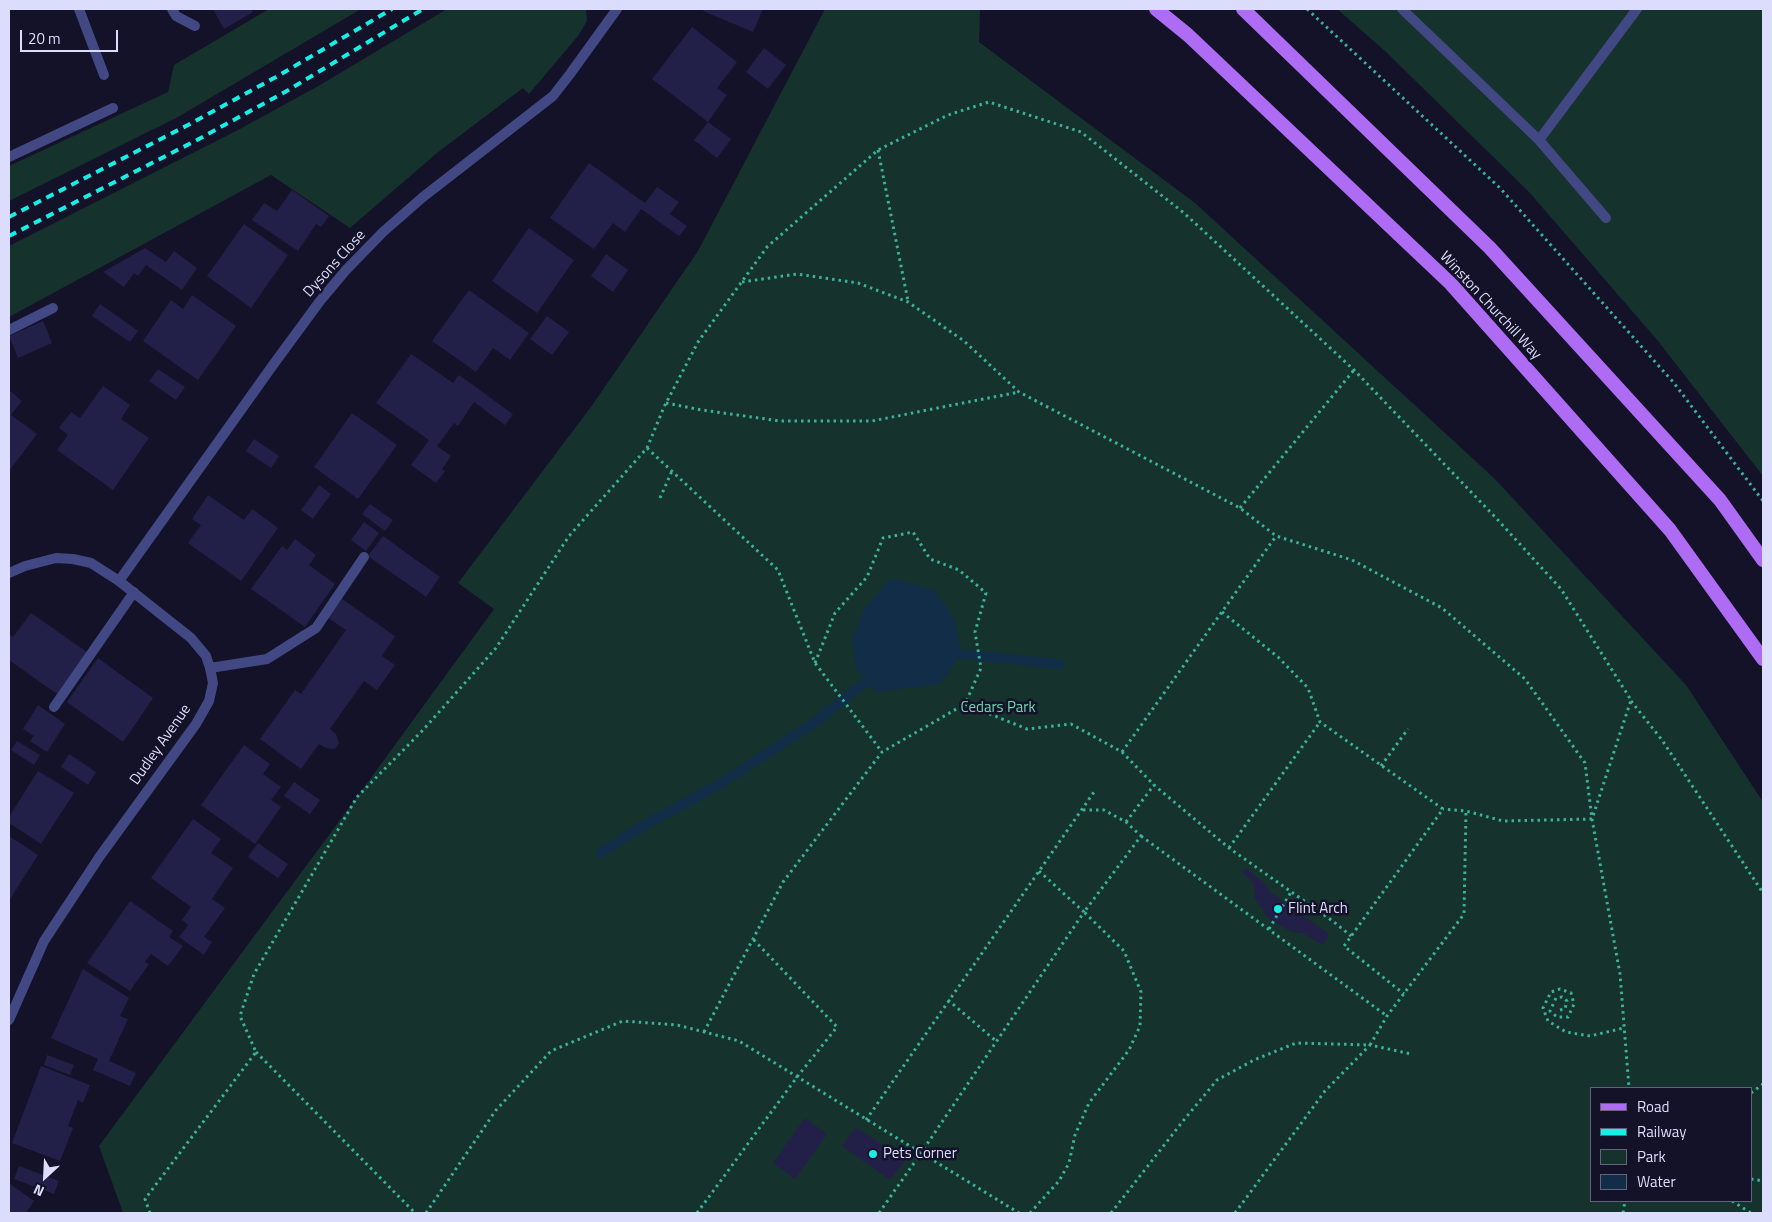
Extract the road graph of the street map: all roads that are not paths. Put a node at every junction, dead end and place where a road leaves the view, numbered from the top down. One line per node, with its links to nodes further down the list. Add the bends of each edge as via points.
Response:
1 (79, 9): 9 (street)
2 (172, 9): 8 (street, via 176,16)
3 (617, 9): 19 (street, Dysons Close, via 552,96 423,197 346,270 273,365)
4 (1156, 9): 21 (main road, Winston Churchill Way, via 1195,41 1451,284 1670,530)
5 (1244, 9): 17 (main road, via 1490,248 1720,500)
6 (1402, 9): 11 (street)
7 (1637, 9): 11 (street)
8 (195, 26)
9 (104, 75)
10 (113, 108): 12 (street)
11 (1539, 140): 13 (street)
12 (9, 157)
13 (1606, 218)
14 (53, 308): 15 (street)
15 (9, 330)
16 (364, 557): 22 (street, via 316,628 267,659)
17 (1763, 560)
18 (9, 573): 19 (street, Dudley Avenue, via 56,558 73,558 91,563)
19 (119, 581): 20 (street, Dudley Avenue)
20 (134, 592): 22 (street, Dudley Avenue, via 191,638 206,656); 23 (street)
21 (1763, 659)
22 (210, 668): 24 (street, Dudley Avenue, via 213,682 205,710 100,856 44,941)
23 (54, 707)
24 (9, 1020)

